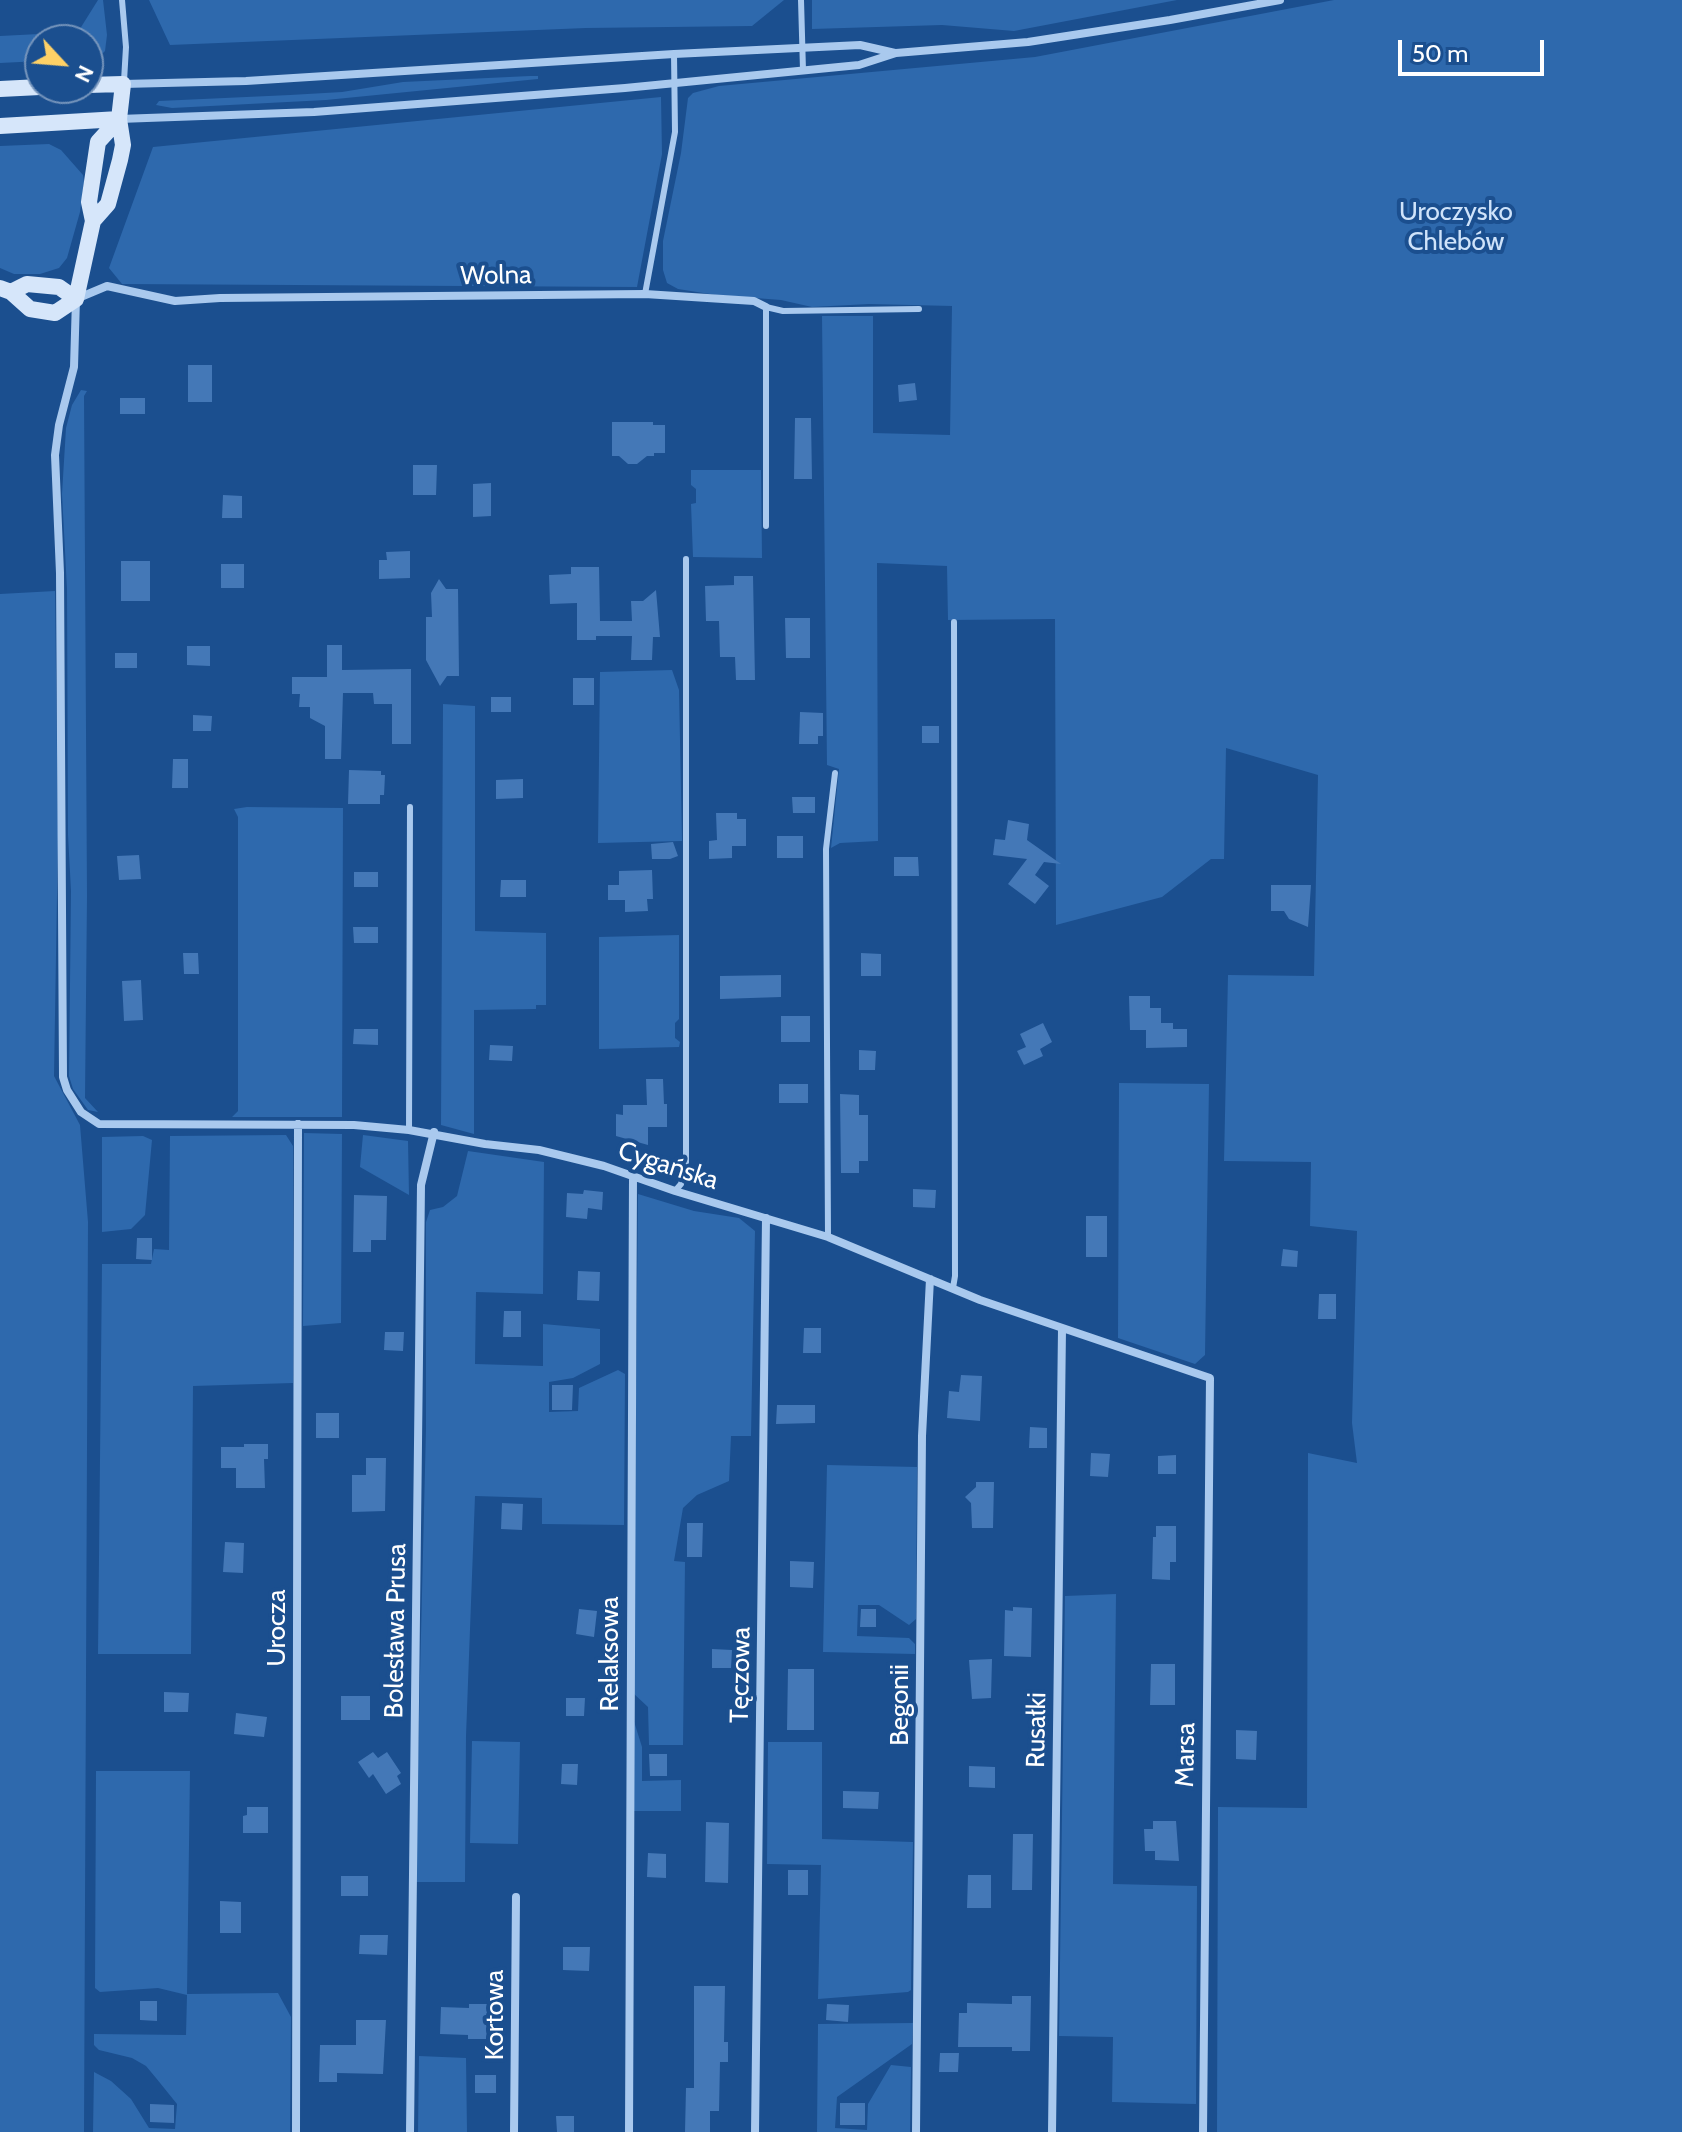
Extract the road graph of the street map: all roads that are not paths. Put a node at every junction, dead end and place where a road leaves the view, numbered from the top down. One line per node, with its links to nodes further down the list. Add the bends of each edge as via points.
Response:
1 (122, 0): 9 (lane)
2 (801, 0): 4 (lane)
3 (1280, 0): 5 (street, via 1028,42)
4 (802, 48): 5 (street, via 860,45); 6 (street); 7 (lane)
5 (896, 53): 7 (street, via 859,65)
6 (674, 54): 8 (lane); 9 (street)
7 (803, 70): 8 (street)
8 (676, 82): 13 (street, via 314,112); 17 (lane, via 675,132)
9 (123, 84): 10 (street); 13 (street)
10 (104, 85)
11 (24, 88): 12 (street)
12 (0, 89)
13 (119, 119): 14 (street); 15 (street, via 120,160 108,204); 15 (street, via 98,142 89,202)
14 (0, 126)
15 (93, 221): 18 (street)
16 (6, 290): 18 (street, via 27,284 59,287); 18 (street, via 30,309 55,313)
17 (645, 294): 18 (street, Wolna, via 187,301 107,286); 19 (street, Wolna, via 754,301)
18 (76, 299): 26 (street, Cygańska, via 74,367 55,455 63,1077 73,1103 99,1124)
19 (766, 307): 20 (lane, Wolna); 21 (lane)
20 (919, 309)
21 (766, 526)
22 (686, 559): 30 (lane, via 686,1162)
23 (954, 622): 34 (lane)
24 (835, 773): 32 (lane, via 826,849)
25 (410, 807): 27 (lane)
26 (298, 1124): 27 (street, Cygańska); 38 (street, Urocza)
27 (409, 1130): 28 (street, Cygańska)
28 (434, 1132): 29 (street, Cygańska, via 539,1150); 39 (street, Bolesława Prusa, via 421,1185)
29 (633, 1176): 30 (street, Cygańska); 41 (street, Relaksowa)
30 (675, 1191): 31 (street, Cygańska)
31 (766, 1218): 32 (street, Cygańska); 42 (street, Tęczowa)
32 (828, 1237): 33 (street, Cygańska)
33 (930, 1279): 34 (street, Cygańska); 43 (street, Begonii, via 922,1436)
34 (953, 1288): 35 (street, Cygańska)
35 (1062, 1329): 36 (street, Cygańska); 44 (street, Rusałki)
36 (1210, 1378): 45 (street, Marsa)
37 (516, 1897): 40 (street, Kortowa)
38 (296, 2132)
39 (410, 2132)
40 (514, 2132)
41 (629, 2132)
42 (755, 2132)
43 (916, 2132)
44 (1052, 2132)
45 (1203, 2132)

